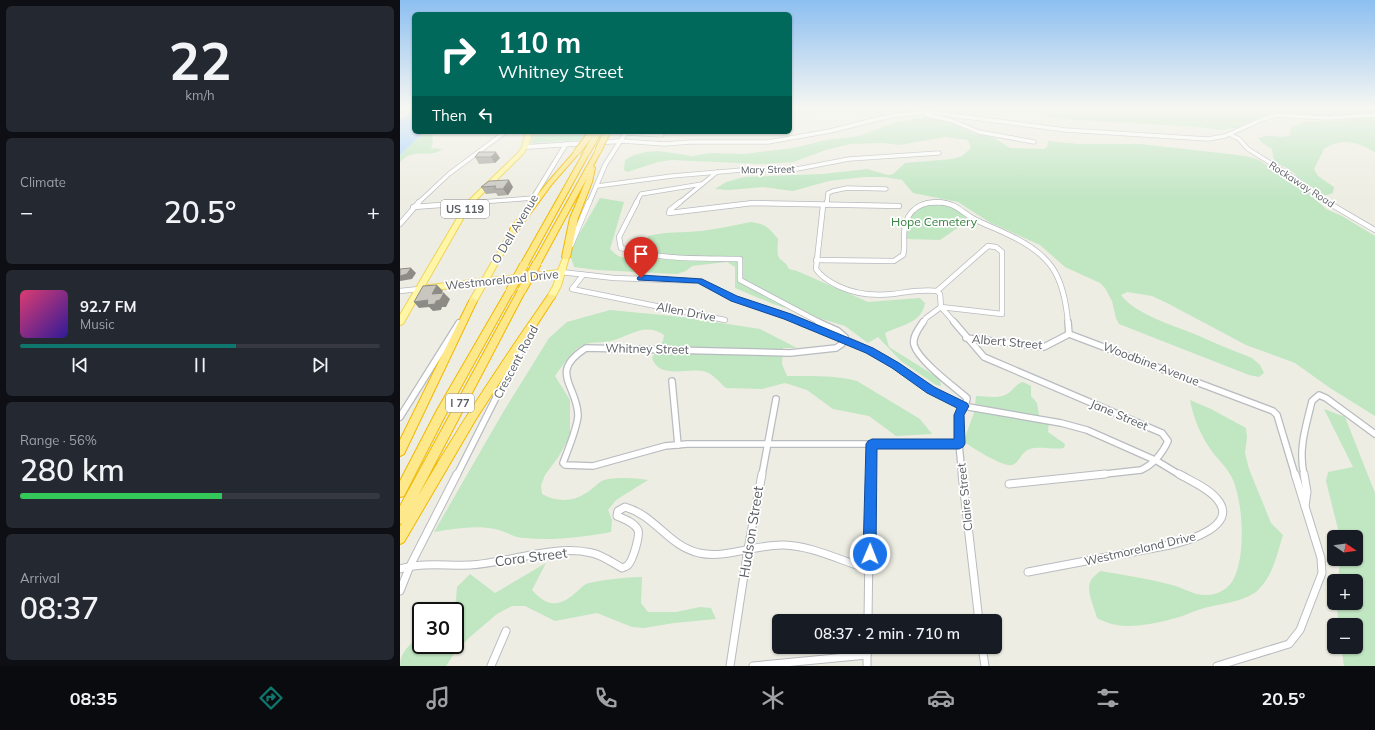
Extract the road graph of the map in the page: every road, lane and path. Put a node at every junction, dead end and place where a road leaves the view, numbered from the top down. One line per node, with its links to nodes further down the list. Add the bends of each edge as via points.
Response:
1 (497, 138): 26 (street)
2 (527, 138): 15 (main road)
3 (589, 138): 29 (highway, bridge, via 550,182)
4 (592, 138): 58 (highway, I 77, bridge, via 588,152 441,413)
5 (604, 138): 17 (highway, I 77, bridge)
6 (623, 138): 12 (street, Crescent Road)
7 (790, 138): 12 (street, via 768,142 665,144)
8 (1012, 138): 13 (street)
9 (1193, 138): 10 (street)
10 (1221, 138)
11 (1237, 138): 28 (street, Rockaway Road, via 1248,149 1296,179 1317,196)
12 (622, 141): 14 (street); 20 (street, Crescent Road, via 605,165)
13 (1034, 142)
14 (566, 144): 15 (street); 22 (street, O Dell Avenue)
15 (525, 147): 23 (main road, US 119)
16 (939, 153): 18 (street, Mary Street, via 849,159 792,170)
17 (594, 159): 30 (highway, via 590,182 574,218); 60 (highway, I 77, bridge)
18 (718, 172): 19 (street); 20 (street, Mary Street)
19 (702, 184): 24 (street, via 669,213 753,203); 45 (street, via 641,194 619,237 622,248 634,252 682,257 740,259 740,280 838,331 845,337)
20 (597, 186): 30 (street, Crescent Road)
21 (886, 189): 24 (street, via 832,190 828,193)
22 (533, 198): 23 (street); 29 (street, O Dell Avenue)
23 (468, 204): 26 (street); 35 (main road, US 119)
24 (825, 205): 25 (street); 31 (street)
25 (899, 206)
26 (412, 207): 27 (street)
27 (400, 224)
28 (1375, 230)
29 (513, 231): 34 (main road, O Dell Avenue)
30 (566, 257): 32 (main road, Crescent Road)
31 (816, 260): 37 (street, via 816,269 822,277 852,291 880,295); 43 (street, via 894,261 903,255 905,222 915,207 928,201 953,204 970,218 1033,249 1053,268 1062,288)
32 (561, 272): 33 (street, Westmoreland Drive); 34 (main road, Westmoreland Drive); 38 (main road, Crescent Road)
33 (583, 275): 41 (street, Allen Drive, via 572,289); 45 (street, Westmoreland Drive, via 699,280 734,299)
34 (484, 281): 35 (main road, Westmoreland Drive); 39 (main road, O Dell Avenue)
35 (419, 289): 36 (street, Westmoreland Drive); 42 (main road, US 119)
36 (400, 291)
37 (937, 291): 40 (street, Jane Street, via 940,294); 40 (street, via 988,246 996,247 1002,252 1002,314)
38 (551, 298): 61 (highway, via 489,388); 63 (street, Crescent Road, via 513,364)
39 (473, 301): 49 (street, O Dell Avenue); 55 (highway)
40 (941, 308): 44 (street, Jane Street); 48 (street, Claire Street, via 920,325 914,344 924,360 966,398 967,402)
41 (725, 320)
42 (400, 322)
43 (1069, 334): 44 (street, Albert Street, via 1044,348); 59 (street, Woodbine Avenue, via 1273,412 1277,415)
44 (966, 338): 56 (street, Jane Street, via 984,357 994,363 1162,433 1168,441)
45 (844, 340): 48 (street, Westmoreland Drive, via 881,356 931,390); 54 (street, Whitney Street, via 836,348 790,353 586,348 574,356 566,368 566,373 578,417 563,463 565,465 592,466)
46 (672, 381): 54 (street)
47 (776, 399): 51 (street, Hudson Street)
48 (963, 406): 53 (street, Claire Street, via 959,415); 56 (street, Westmoreland Drive, via 1076,426)
49 (401, 413)
50 (1375, 434): 59 (street, via 1326,398 1316,396 1312,401 1301,444 1300,458 1308,496)
51 (766, 443): 52 (street, Whitney Street); 54 (street, Whitney Street); 62 (street, Hudson Street)
52 (872, 444): 53 (street, Whitney Street); 65 (street)
53 (959, 444): 69 (street, Claire Street)
54 (678, 445)
55 (400, 450)
56 (1157, 461): 57 (street, via 1141,470); 66 (street, Westmoreland Drive, via 1216,497 1223,515 1218,523 1186,540 1111,558)
57 (1009, 484)
58 (400, 492)
59 (1305, 506): 79 (street, Woodbine Avenue, via 1321,558 1322,573 1300,630 1289,644)
60 (400, 518)
61 (400, 538)
62 (748, 549): 63 (street, Cora Street, via 712,554 690,551 671,542 647,516 636,509 625,507 618,511 617,516 634,522 638,528 639,538 628,565 622,568 593,554 574,551 471,565); 65 (street, Cora Street, via 786,545 812,550); 75 (street, Hudson Street)
63 (410, 566): 64 (street, Cora Street); 67 (street, Crescent Road)
64 (400, 569)
65 (869, 569): 68 (street)
66 (1028, 572)
67 (400, 592)
68 (868, 614)
69 (977, 614)
70 (506, 631): 74 (street)
71 (844, 654): 76 (street)
72 (867, 654): 77 (street)
73 (983, 654): 78 (street)
74 (492, 666)
75 (730, 666)
76 (753, 666)
77 (867, 666)
78 (984, 666)
79 (1217, 666)

